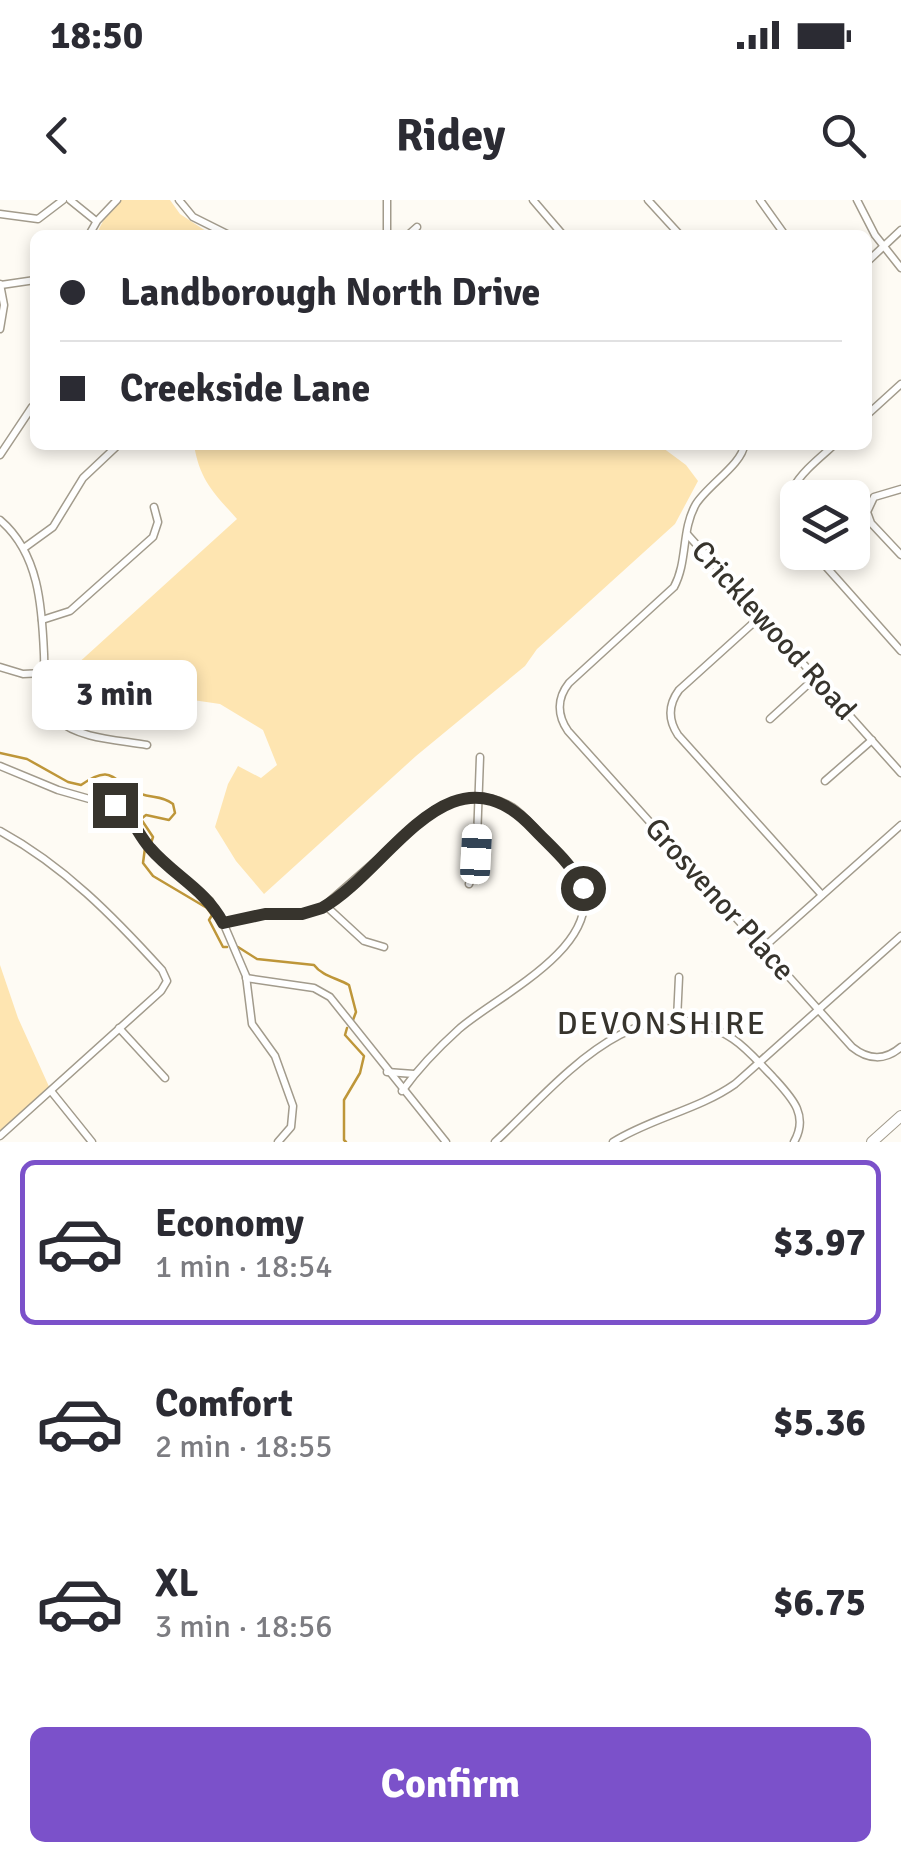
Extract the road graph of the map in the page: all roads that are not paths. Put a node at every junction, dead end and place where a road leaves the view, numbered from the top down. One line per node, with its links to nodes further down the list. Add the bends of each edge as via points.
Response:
1 (117, 200): 10 (street)
2 (179, 200): 13 (street, via 192,216)
3 (387, 200): 14 (street)
4 (533, 200): 16 (street)
5 (648, 200): 17 (street)
6 (760, 200): 18 (street)
7 (857, 200): 20 (street)
8 (71, 201): 9 (street, via 38,219); 10 (street)
9 (0, 214)
10 (96, 221): 12 (street)
11 (417, 227): 15 (street)
12 (92, 230)
13 (219, 230)
14 (388, 230)
15 (414, 230)
16 (559, 230)
17 (675, 230)
18 (781, 230)
19 (901, 230): 20 (street)
20 (883, 246): 21 (street); 22 (street)
21 (872, 256)
22 (901, 268)
23 (30, 281): 24 (street)
24 (0, 284): 25 (street)
25 (0, 330)
26 (901, 384): 28 (street)
27 (30, 410): 32 (street)
28 (872, 410)
29 (113, 450): 38 (street, via 83,478 53,527)
30 (743, 450): 37 (street, via 702,494)
31 (829, 450): 33 (street)
32 (0, 455)
33 (798, 480)
34 (901, 489): 39 (street, via 874,497 867,514)
35 (154, 507): 42 (street, via 158,522 150,540 70,612)
36 (0, 520): 38 (street)
37 (686, 532): 41 (street, Cricklewood Road); 62 (street, Grosvenor Place, via 674,587 570,683 562,720)
38 (24, 548): 42 (street)
39 (901, 554)
40 (829, 570): 43 (street)
41 (761, 616): 46 (street, Cricklewood Road); 58 (street, via 679,690 671,721)
42 (41, 620): 45 (street)
43 (901, 651)
44 (0, 667): 45 (street)
45 (44, 673): 49 (street, via 48,701 61,722)
46 (816, 677): 47 (street); 48 (street, Cricklewood Road)
47 (770, 720)
48 (872, 740): 52 (street, Cricklewood Road); 53 (street)
49 (146, 745)
50 (480, 757): 54 (street)
51 (0, 766): 60 (street, via 121,808)
52 (901, 773)
53 (825, 781)
54 (479, 796): 57 (street); 59 (street, via 436,809); 72 (street, via 513,808 550,846 577,876 584,908 546,966 458,1030)
55 (901, 825): 58 (street)
56 (0, 831): 68 (street, via 102,904 162,970 167,981 161,990)
57 (470, 884)
58 (822, 895): 62 (street)
59 (326, 906): 60 (street); 63 (street, via 364,941)
60 (223, 923): 65 (street)
61 (901, 936): 66 (street)
62 (763, 947): 66 (street, Grosvenor Place)
63 (384, 948)
64 (679, 977): 67 (street)
65 (246, 978): 71 (street, via 324,993); 79 (street, via 252,1024 276,1058 294,1110)
66 (819, 1009): 69 (street, Grosvenor Place, via 864,1055 881,1058); 70 (street)
67 (677, 1020): 70 (street, via 725,1034); 81 (street, via 639,1024 609,1039)
68 (119, 1028): 73 (street); 74 (street)
69 (901, 1047)
70 (760, 1063): 82 (street, via 720,1094); 83 (street, via 798,1108)
71 (387, 1072): 72 (street); 75 (street)
72 (416, 1074): 75 (street)
73 (165, 1078)
74 (51, 1091): 77 (street); 78 (street)
75 (402, 1091): 80 (street)
76 (901, 1116): 84 (main road)
77 (0, 1136)
78 (92, 1142)
79 (278, 1142)
80 (446, 1142)
81 (495, 1142)
82 (613, 1142)
83 (794, 1142)
84 (872, 1142)

